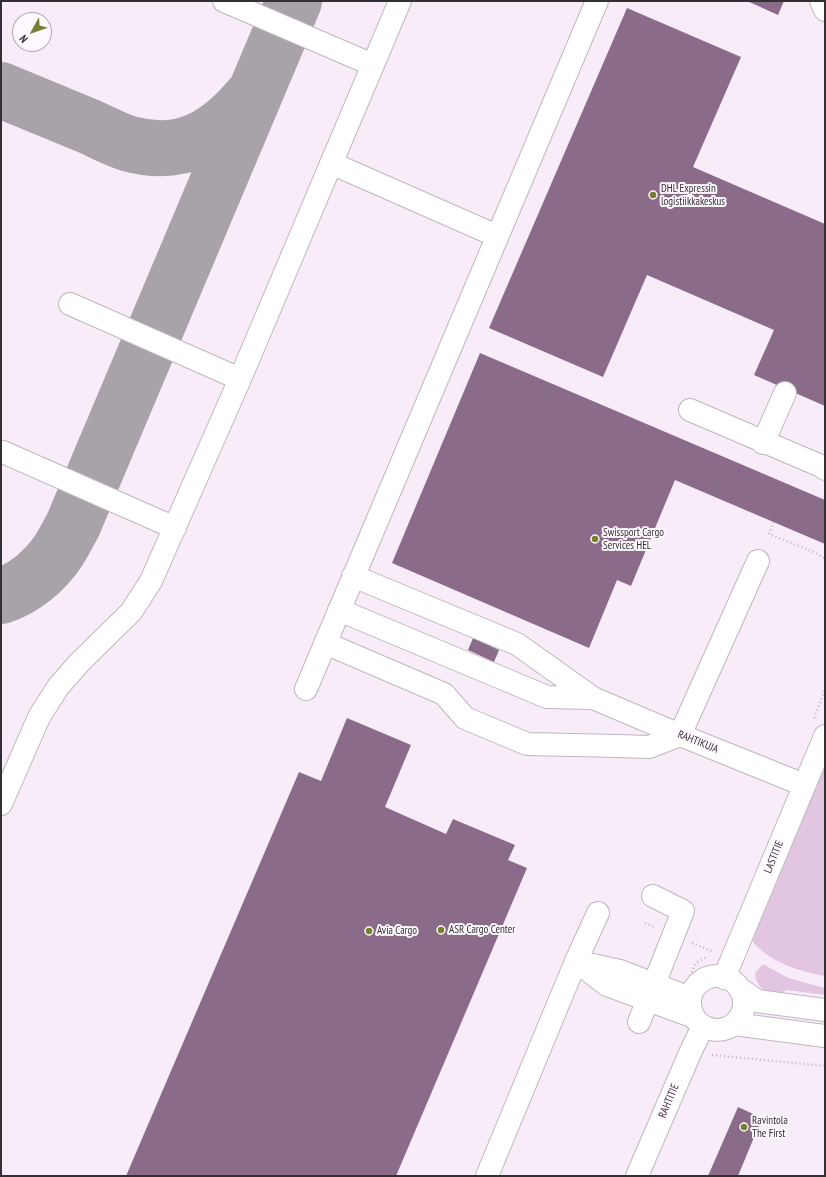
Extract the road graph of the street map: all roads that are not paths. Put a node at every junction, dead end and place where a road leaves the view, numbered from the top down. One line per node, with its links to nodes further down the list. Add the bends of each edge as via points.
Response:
1 (224, 1): 6 (street)
2 (400, 1): 6 (street)
3 (597, 1): 8 (street)
4 (821, 1): 5 (street)
5 (825, 10)
6 (373, 65): 7 (street)
7 (331, 163): 8 (street); 10 (street)
8 (497, 236): 18 (street)
9 (70, 304): 10 (street)
10 (240, 379): 16 (street)
11 (785, 392): 13 (street)
12 (690, 410): 13 (street)
13 (763, 442): 15 (street)
14 (2, 452): 16 (street)
15 (825, 470)
16 (175, 528): 26 (street, via 151,581 131,612 79,663 58,687 39,717)
17 (758, 561): 23 (street)
18 (353, 576): 19 (street); 22 (street, via 517,644)
19 (339, 610): 20 (street); 22 (street, via 547,697)
20 (325, 643): 21 (street); 23 (street, via 444,694 466,718 528,744 649,747)
21 (306, 689)
22 (593, 698): 23 (street, RAHTIKUJA)
23 (680, 735): 25 (street, RAHTIKUJA)
24 (825, 736): 25 (street, LASTITIE)
25 (804, 785): 30 (street, LASTITIE)
26 (1, 804)
27 (653, 896): 31 (street, via 683,911)
28 (598, 912): 29 (street)
29 (576, 961): 31 (street, via 620,971); 37 (street)
30 (732, 983): 32 (street, via 757,1000); 33 (street, RAHTITIE, via 712,977 696,986); 35 (street, via 742,994 743,1006 742,1013)
31 (651, 992): 33 (street); 34 (street)
32 (825, 1010)
33 (696, 1014): 35 (street, via 709,1029 722,1030); 38 (street, RAHTITIE, via 690,1052)
34 (639, 1022)
35 (734, 1024): 36 (street)
36 (820, 1038)
37 (487, 1176)
38 (637, 1176)

